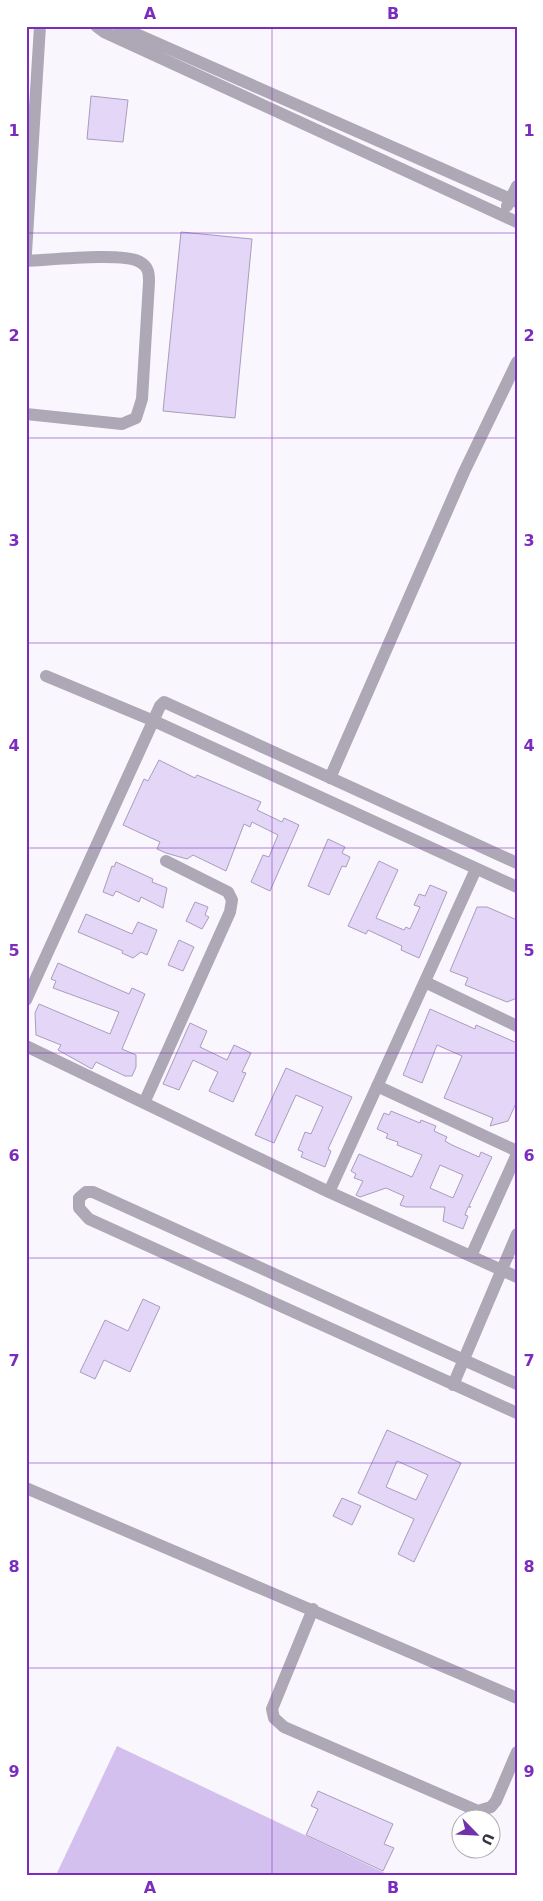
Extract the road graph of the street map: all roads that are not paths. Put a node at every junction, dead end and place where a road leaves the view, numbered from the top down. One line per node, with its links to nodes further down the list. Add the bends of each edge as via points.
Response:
1 (40, 26): 4 (street)
2 (118, 26): 6 (street)
3 (102, 28): 7 (street)
4 (30, 137): 9 (street)
5 (517, 186): 6 (street)
6 (514, 201): 7 (street)
7 (503, 215): 8 (street)
8 (517, 222)
9 (27, 228): 10 (street)
10 (26, 252)
11 (26, 261): 13 (street, via 123,258 141,262 148,270 149,282 142,399 136,418 122,424)
12 (517, 362): 16 (street, via 464,472)
13 (26, 414)
14 (46, 676): 15 (street)
15 (154, 721): 16 (street, via 160,706 167,703); 19 (street); 22 (street)
16 (330, 778): 18 (street)
17 (166, 861): 26 (street, via 228,892 232,900 230,912)
18 (517, 863)
19 (476, 869): 20 (street); 21 (street)
20 (517, 888)
21 (425, 982): 23 (street); 25 (street)
22 (26, 1000)
23 (517, 1026)
24 (26, 1046): 26 (street)
25 (377, 1086): 27 (street); 28 (street)
26 (144, 1103): 28 (street)
27 (517, 1152): 30 (street)
28 (329, 1192): 30 (street)
29 (517, 1234): 31 (street)
30 (471, 1256): 31 (street)
31 (501, 1270): 32 (street); 33 (street)
32 (517, 1277)
33 (464, 1360): 34 (street); 34 (street, via 93,1192 86,1192 79,1198 79,1208 89,1219); 35 (street)
34 (453, 1384): 36 (street)
35 (517, 1384)
36 (517, 1413)
37 (26, 1488): 38 (street)
38 (313, 1609): 39 (street); 40 (street, via 272,1709 274,1718 284,1727 478,1811 496,1801)
39 (517, 1698)
40 (517, 1752)

